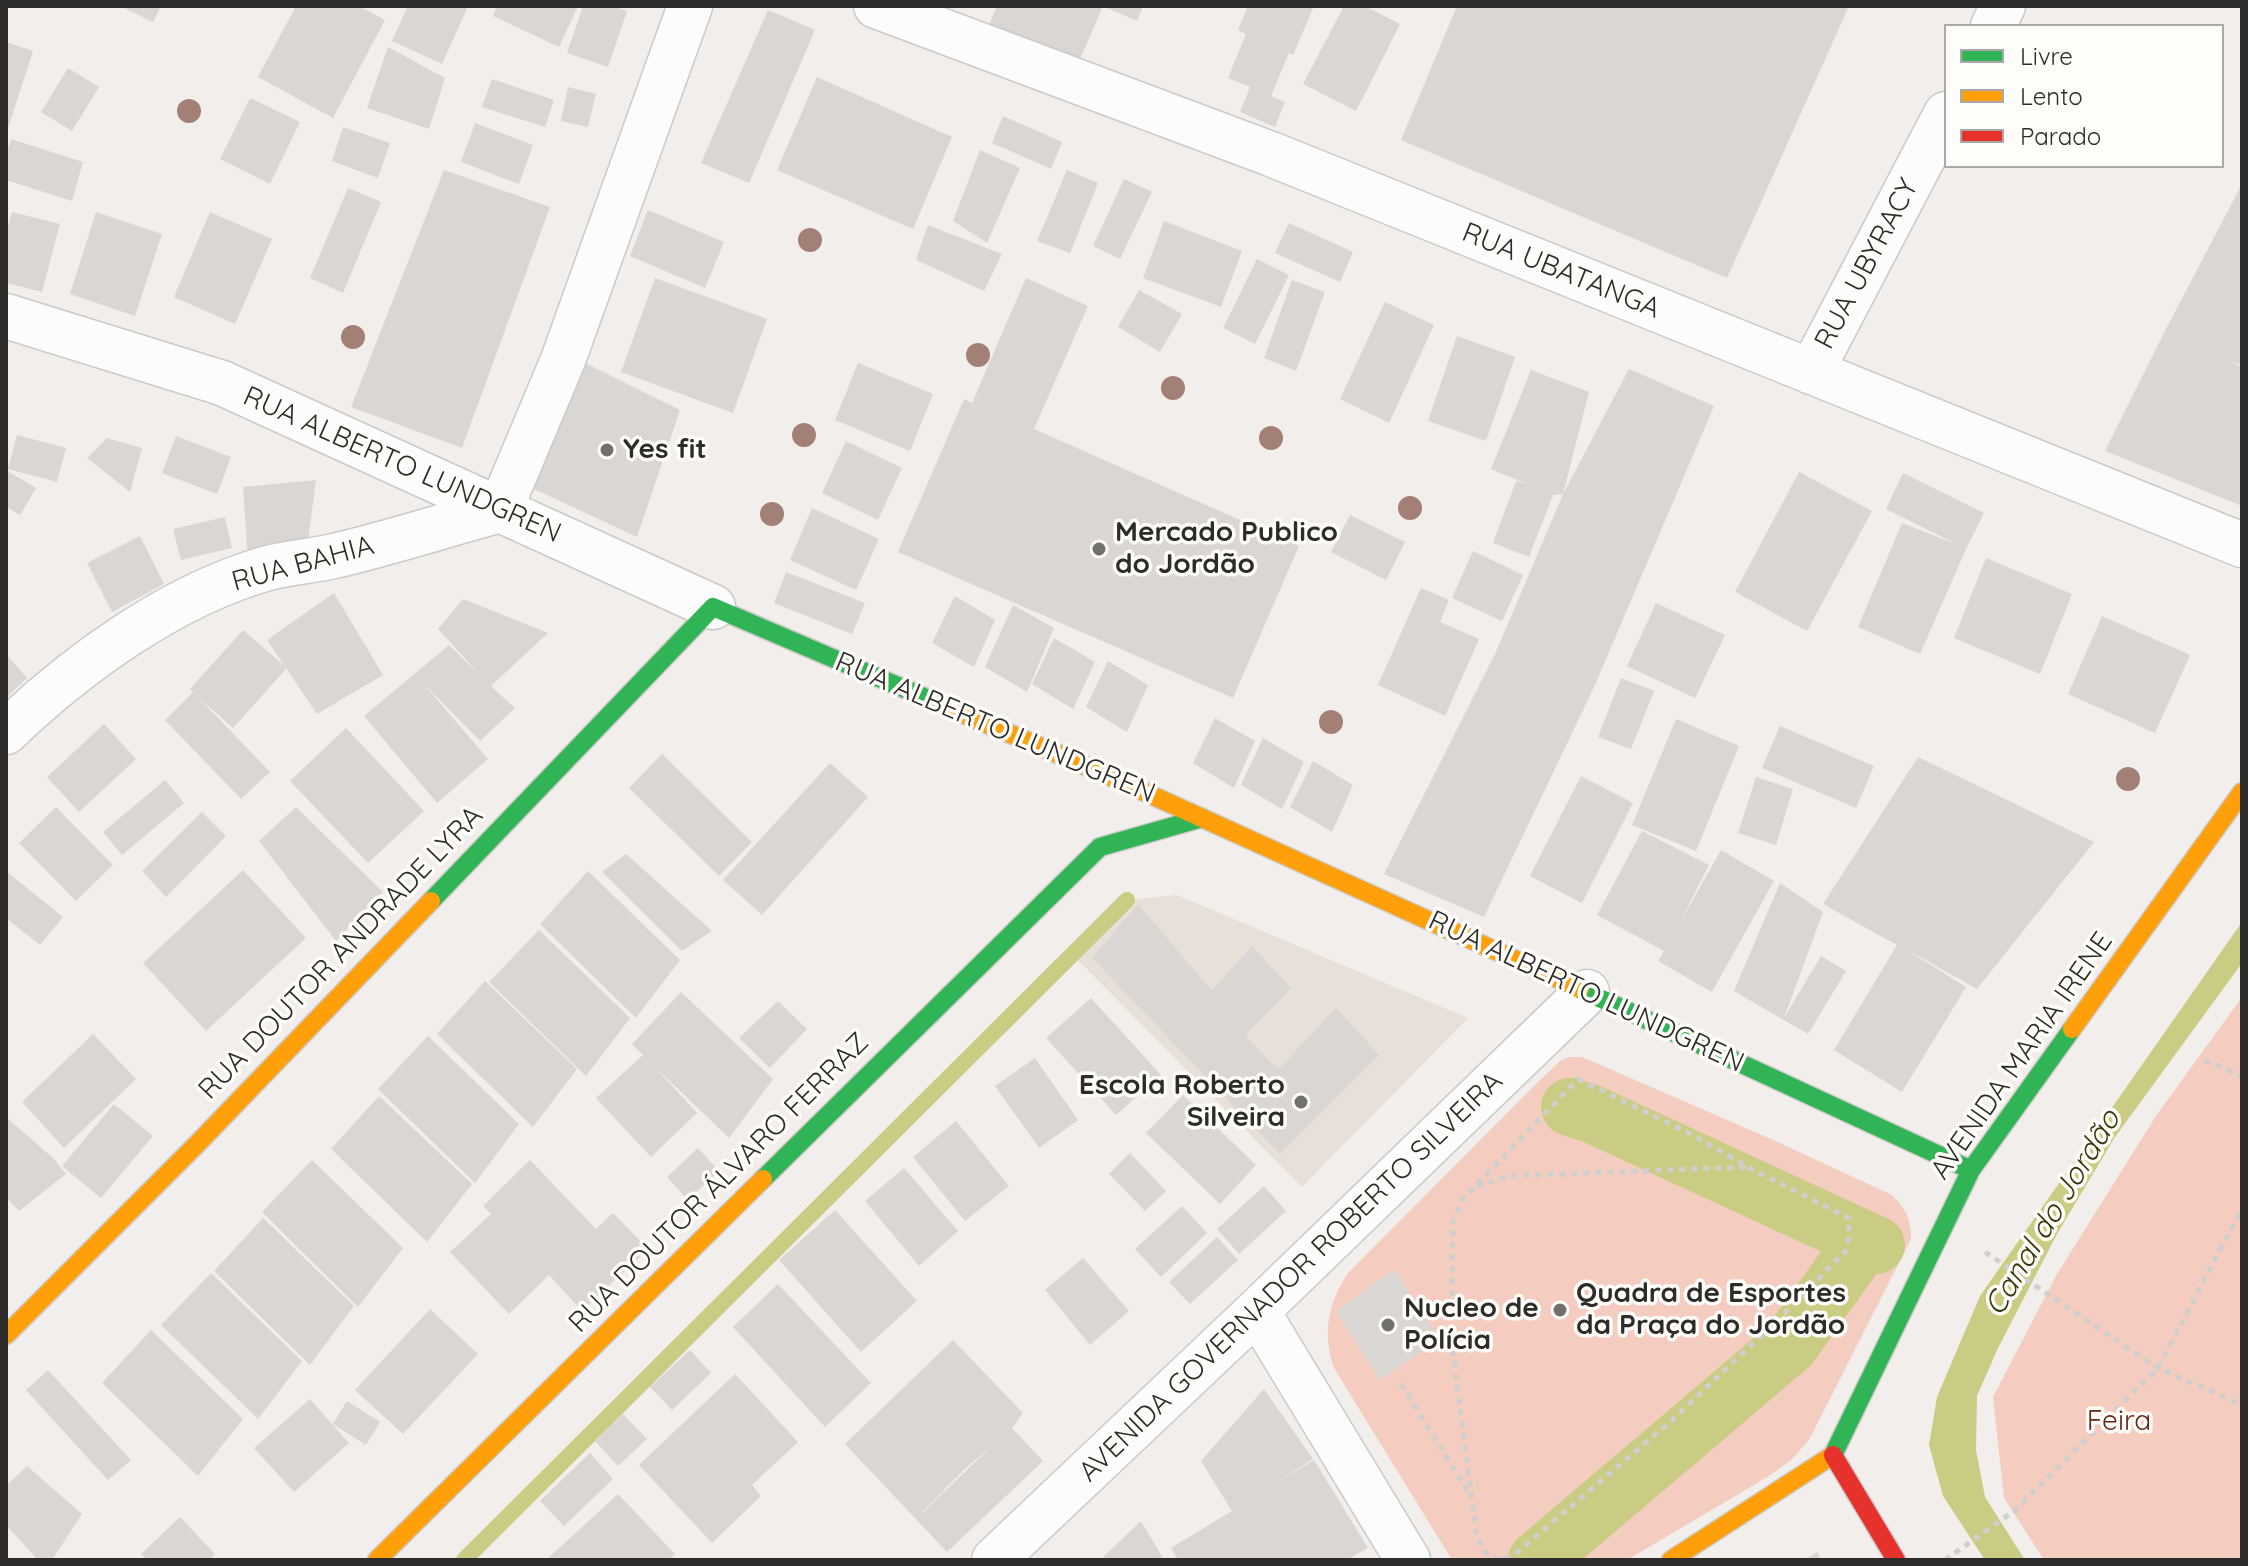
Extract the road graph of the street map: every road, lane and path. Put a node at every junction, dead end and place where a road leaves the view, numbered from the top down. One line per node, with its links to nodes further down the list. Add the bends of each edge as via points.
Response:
1 (690, 6): 8 (street, via 563,360)
2 (876, 6): 7 (street, RUA UBATANGA, via 1271,154)
3 (2003, 6): 4 (street)
4 (1994, 24)
5 (1944, 118): 7 (street, RUA UBYRACY)
6 (6, 316): 8 (street, RUA ALBERTO LUNDGREN, via 222,383)
7 (1811, 372): 9 (street, RUA UBATANGA)
8 (500, 510): 10 (street, RUA ALBERTO LUNDGREN); 11 (street, RUA BAHIA, via 334,556 269,567 217,587 169,609 100,653)
9 (2242, 545)
10 (713, 607): 13 (main road, RUA ALBERTO LUNDGREN, via 1106,782); 23 (main road, RUA DOUTOR ANDRADE LYRA)
11 (6, 732)
12 (2242, 792): 18 (main road, AVENIDA MARIA IRENE)
13 (1202, 818): 14 (main road, RUA ALBERTO LUNDGREN); 29 (main road, RUA DOUTOR ÁLVARO FERRAZ, via 1101,840)
14 (1587, 992): 18 (main road, RUA ALBERTO LUNDGREN); 22 (street, AVENIDA GOVERNADOR ROBERTO SILVEIRA)
15 (2205, 1060): 16 (path)
16 (2242, 1077)
17 (1748, 1167): 19 (path, via 1509,1176); 19 (path, via 1578,1079); 32 (path, via 1849,1218 1845,1252 1670,1422 1513,1556)
18 (1971, 1170): 27 (main road, AVENIDA MARIA IRENE)
19 (1476, 1186): 28 (path, via 1453,1222 1452,1346)
20 (2242, 1208): 24 (path)
21 (1990, 1255): 24 (path)
22 (1257, 1311): 30 (street, AVENIDA GOVERNADOR ROBERTO SILVEIRA); 31 (street)
23 (6, 1335)
24 (2158, 1368): 26 (path); 35 (path, via 2014,1511)
25 (1401, 1384): 28 (path)
26 (2242, 1405)
27 (1833, 1455): 33 (main road); 34 (main road)
28 (1472, 1497): 32 (path, via 1477,1537 1486,1553)
29 (377, 1560)
30 (994, 1560)
31 (1408, 1560)
32 (1501, 1560)
33 (1671, 1560)
34 (1896, 1560)
35 (1944, 1560)

